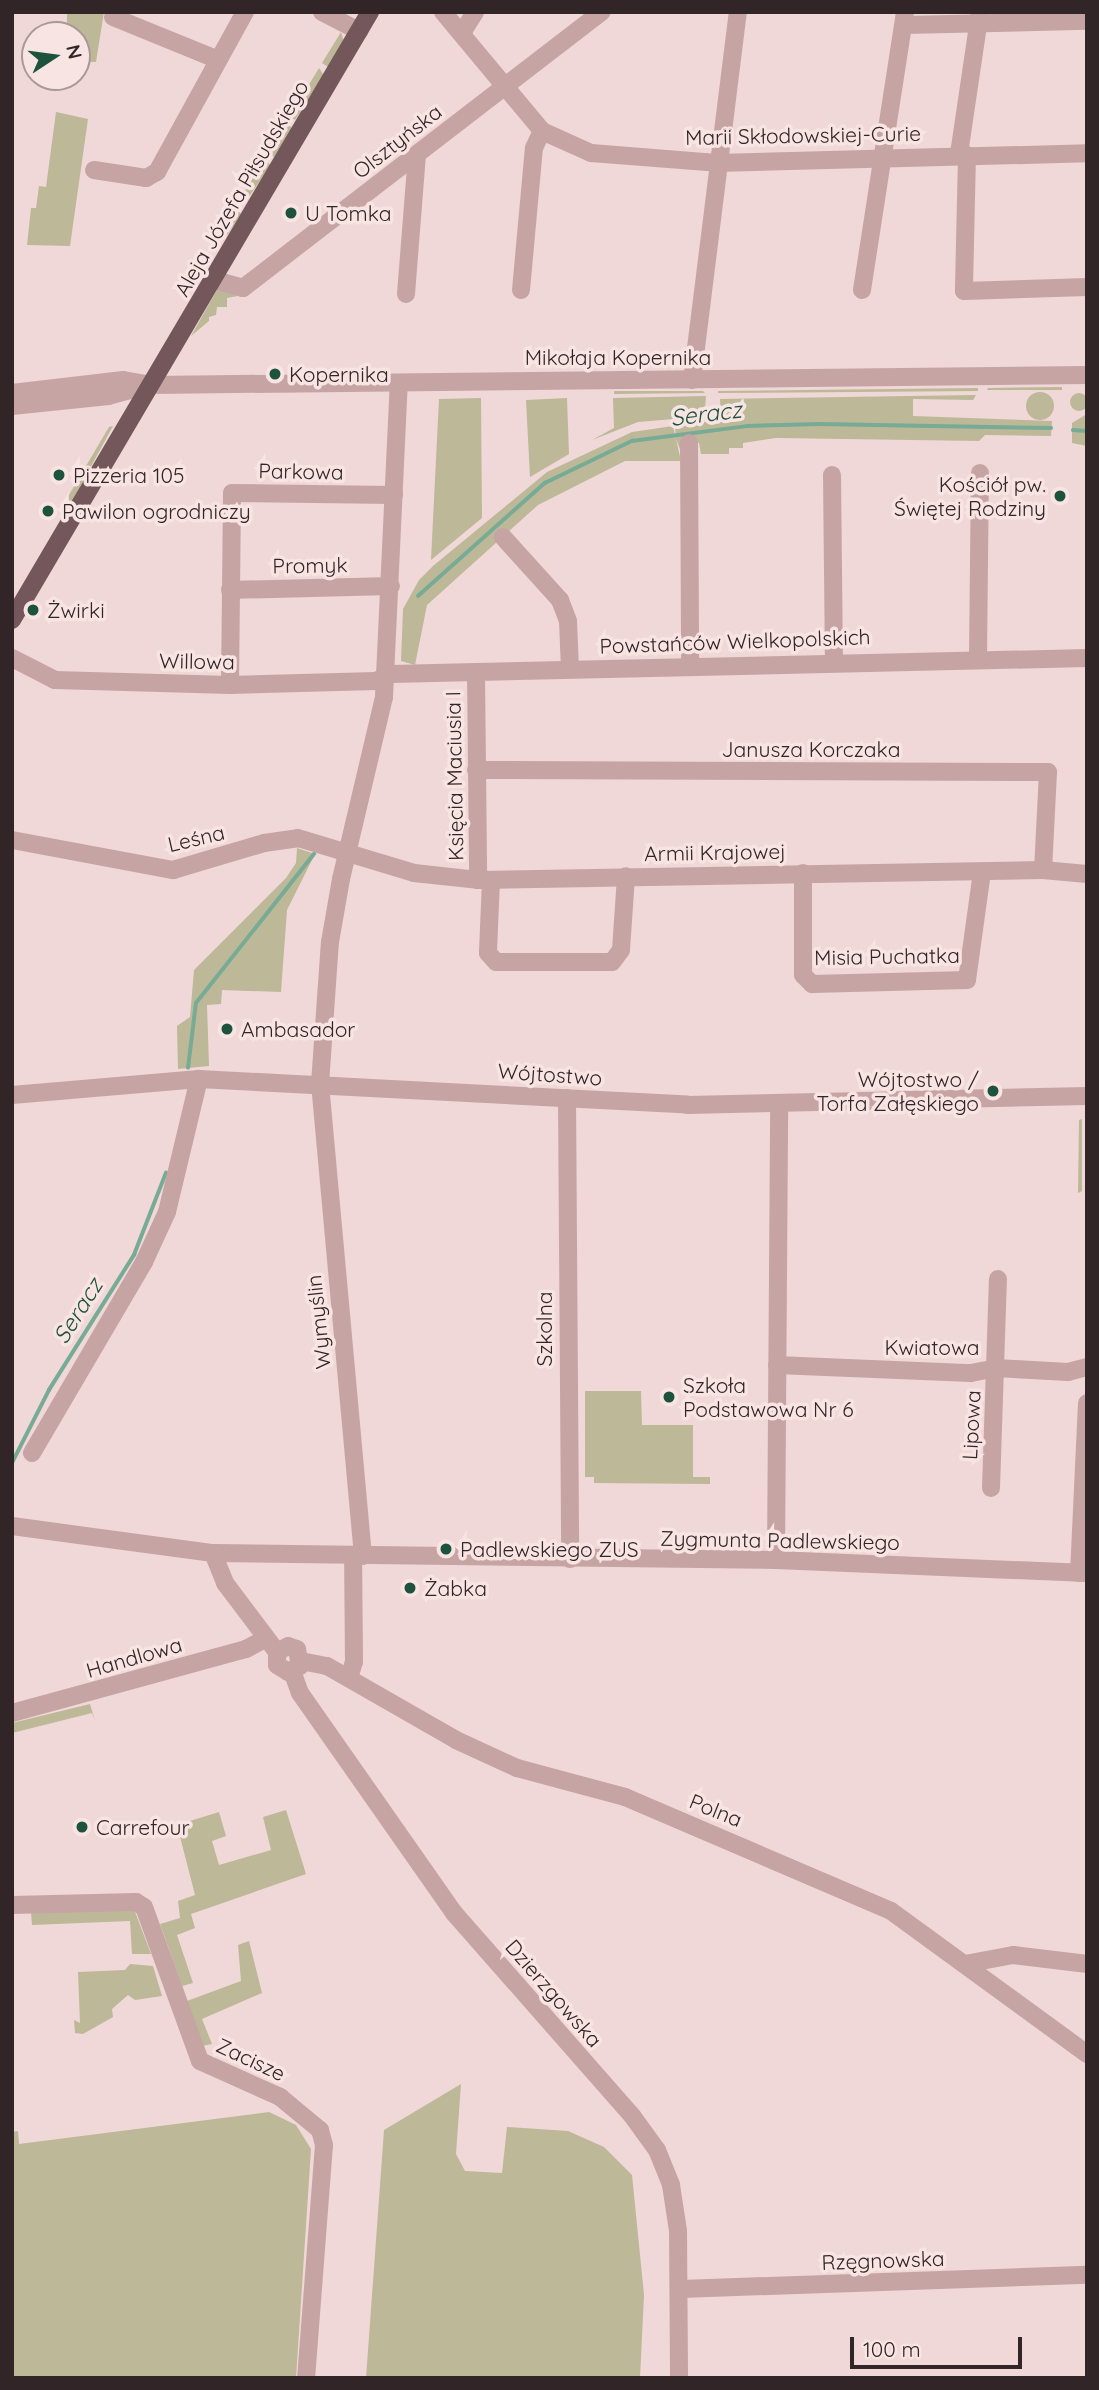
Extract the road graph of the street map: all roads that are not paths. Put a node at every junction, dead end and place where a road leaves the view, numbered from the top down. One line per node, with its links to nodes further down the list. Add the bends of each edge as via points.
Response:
1 (245, 12): 14 (street)
2 (321, 12): 12 (street)
3 (370, 12): 12 (main road, Aleja Józefa Piłsudskiego)
4 (443, 12): 13 (street, Marii Skłodowskiej-Curie)
5 (475, 12): 13 (street)
6 (602, 12): 15 (street, Olsztyńska)
7 (738, 12): 21 (street)
8 (113, 17): 14 (street)
9 (979, 18): 10 (street); 11 (street); 19 (street)
10 (905, 19): 20 (street)
11 (1087, 21)
12 (359, 31): 23 (main road, Aleja Józefa Piłsudskiego)
13 (462, 33): 15 (street, Marii Skłodowskiej-Curie)
14 (216, 59): 22 (street, via 157,172 146,178)
15 (506, 85): 16 (street, Marii Skłodowskiej-Curie); 18 (street, Olsztyńska)
16 (542, 131): 21 (street, Marii Skłodowskiej-Curie, via 591,153); 25 (street, via 534,148)
17 (1087, 153): 19 (street, Marii Skłodowskiej-Curie)
18 (417, 154): 23 (street, Olsztyńska, via 243,288); 27 (street)
19 (963, 154): 20 (street, Marii Skłodowskiej-Curie); 24 (street, via 964,291)
20 (882, 160): 21 (street, Marii Skłodowskiej-Curie); 26 (street)
21 (717, 163): 29 (street)
22 (94, 170)
23 (215, 280): 31 (main road, Aleja Józefa Piłsudskiego)
24 (1087, 287)
25 (521, 290)
26 (862, 290)
27 (406, 294)
28 (1087, 375): 29 (street, Mikołaja Kopernika)
29 (692, 380): 30 (street, Mikołaja Kopernika)
30 (399, 383): 31 (street, Mikołaja Kopernika); 37 (street, Wymyślin)
31 (150, 385): 32 (street, via 123,380); 33 (street, via 108,396); 41 (main road, Aleja Józefa Piłsudskiego)
32 (12, 393)
33 (12, 406)
34 (689, 443): 46 (street)
35 (980, 473): 42 (street)
36 (832, 475): 45 (street)
37 (394, 495): 39 (street, Wymyślin); 40 (street, Parkowa, via 232,493)
38 (503, 537): 47 (street, via 560,600 568,621)
39 (391, 586): 40 (street, Promyk); 49 (street, Wymyślin)
40 (230, 590): 50 (street, Parkowa)
41 (12, 620)
42 (978, 657): 44 (street, Powstańców Wielkopolskich); 45 (street, Powstańców Wielkopolskich)
43 (12, 658): 50 (street, Willowa, via 55,680)
44 (1087, 658)
45 (834, 661): 46 (street, Powstańców Wielkopolskich)
46 (690, 665): 47 (street, Powstańców Wielkopolskich)
47 (570, 669): 48 (street, Powstańców Wielkopolskich)
48 (476, 671): 49 (street, Powstańców Wielkopolskich, via 391,674); 51 (street, Księcia Maciusia I)
49 (386, 679): 50 (street, Willowa); 53 (street, Wymyślin)
50 (230, 685)
51 (477, 770): 54 (street, Janusza Korczaka, via 1048,772); 59 (street, Księcia Maciusia I)
52 (12, 841): 53 (street, Leśna, via 173,870 282,838)
53 (347, 851): 59 (street, Armii Krajowej, via 414,873); 61 (street, Wymyślin, via 330,942)
54 (1043, 870): 55 (street, Armii Krajowej); 57 (street, Armii Krajowej)
55 (982, 872): 56 (street, Armii Krajowej); 56 (street, Misia Puchatka, via 967,980 825,984 811,984 803,975)
56 (803, 873): 58 (street, Armii Krajowej)
57 (1087, 874)
58 (626, 876): 59 (street, Armii Krajowej); 59 (street, Księcia Maciusia I, via 621,950 612,962 496,962 488,953)
59 (484, 880)
60 (199, 1079): 61 (street, Wójtostwo); 62 (street, Wójtostwo); 71 (street, via 167,1212 144,1262)
61 (320, 1084): 64 (street, Wójtostwo); 75 (street, Wymyślin)
62 (12, 1095)
63 (1087, 1096): 65 (street, Wójtostwo)
64 (567, 1098): 65 (street, Wójtostwo); 76 (street, Szkolna)
65 (779, 1104): 67 (street)
66 (998, 1279): 69 (street, Lipowa)
67 (777, 1365): 69 (street, Kwiatowa, via 971,1373); 77 (street)
68 (1087, 1367): 69 (street, Kwiatowa, via 1068,1372)
69 (996, 1368): 72 (street, Lipowa)
70 (1087, 1403): 78 (street)
71 (32, 1452)
72 (991, 1488)
73 (12, 1526): 74 (street, Zygmunta Padlewskiego)
74 (213, 1553): 75 (street, Zygmunta Padlewskiego); 79 (street, Dzierzgowska, via 221,1575)
75 (358, 1556): 76 (street, Zygmunta Padlewskiego); 81 (street, Wymyślin, via 354,1662)
76 (570, 1559): 77 (street, Zygmunta Padlewskiego)
77 (776, 1560): 78 (street, Zygmunta Padlewskiego)
78 (1083, 1573)
79 (271, 1645): 80 (street, Dzierzgowska, via 277,1665); 82 (street, Handlowa)
80 (297, 1666): 81 (street, Polna, via 327,1666); 88 (street, Dzierzgowska, via 300,1693 454,1913 633,2116 657,2150 671,2185)
81 (349, 1678): 84 (street, Polna, via 456,1740 517,1768 625,1797 891,1911)
82 (12, 1713)
83 (12, 1905): 89 (street, Zacisze, via 136,1902 144,1907 200,2062 281,2097 320,2130 324,2145)
84 (965, 1964): 85 (street, via 1013,1955); 86 (street, Polna)
85 (1087, 1964)
86 (1087, 2054)
87 (1087, 2275): 88 (street, Rzęgnowska)
88 (681, 2289): 90 (street, Dzierzgowska)
89 (306, 2378)
90 (679, 2378)

